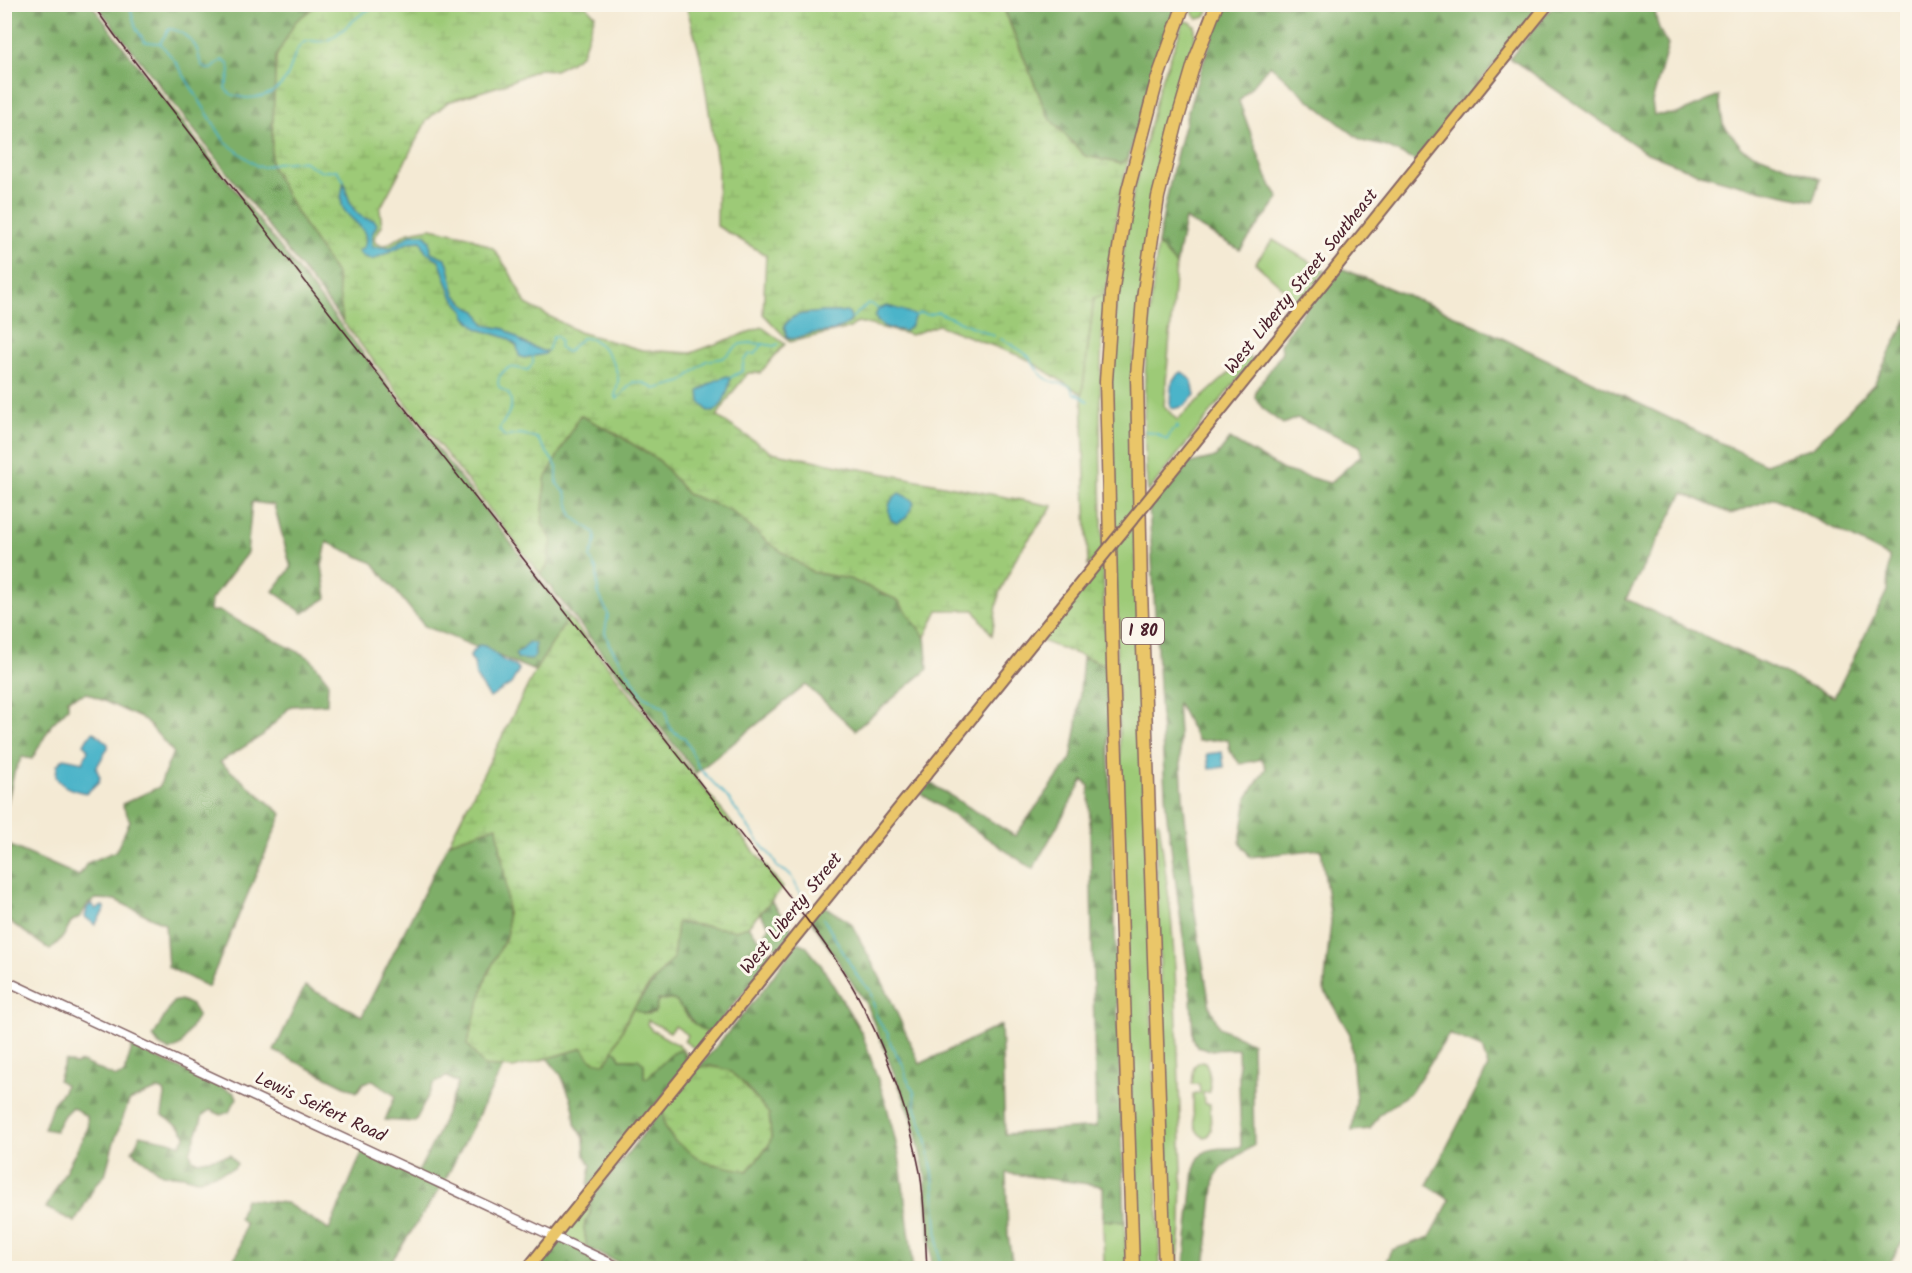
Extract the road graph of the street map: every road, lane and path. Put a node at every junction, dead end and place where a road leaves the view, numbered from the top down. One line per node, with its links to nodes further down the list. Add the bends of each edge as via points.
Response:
1 (1184, 4): 9 (highway, I 80, via 1157,80 1128,190 1112,294 1106,381)
2 (1217, 4): 10 (highway, I 80, via 1195,60 1160,189 1144,289 1137,375)
3 (1548, 4): 4 (main road, West Liberty Street Southeast, bridge)
4 (1083, 580): 6 (main road, West Liberty Street)
5 (4, 980): 6 (street, Lewis Seifert Road)
6 (554, 1237): 7 (main road, West Liberty Street); 8 (street, Lewis Seifert Road)
7 (528, 1269)
8 (621, 1269)
9 (1133, 1269)
10 (1164, 1269)

